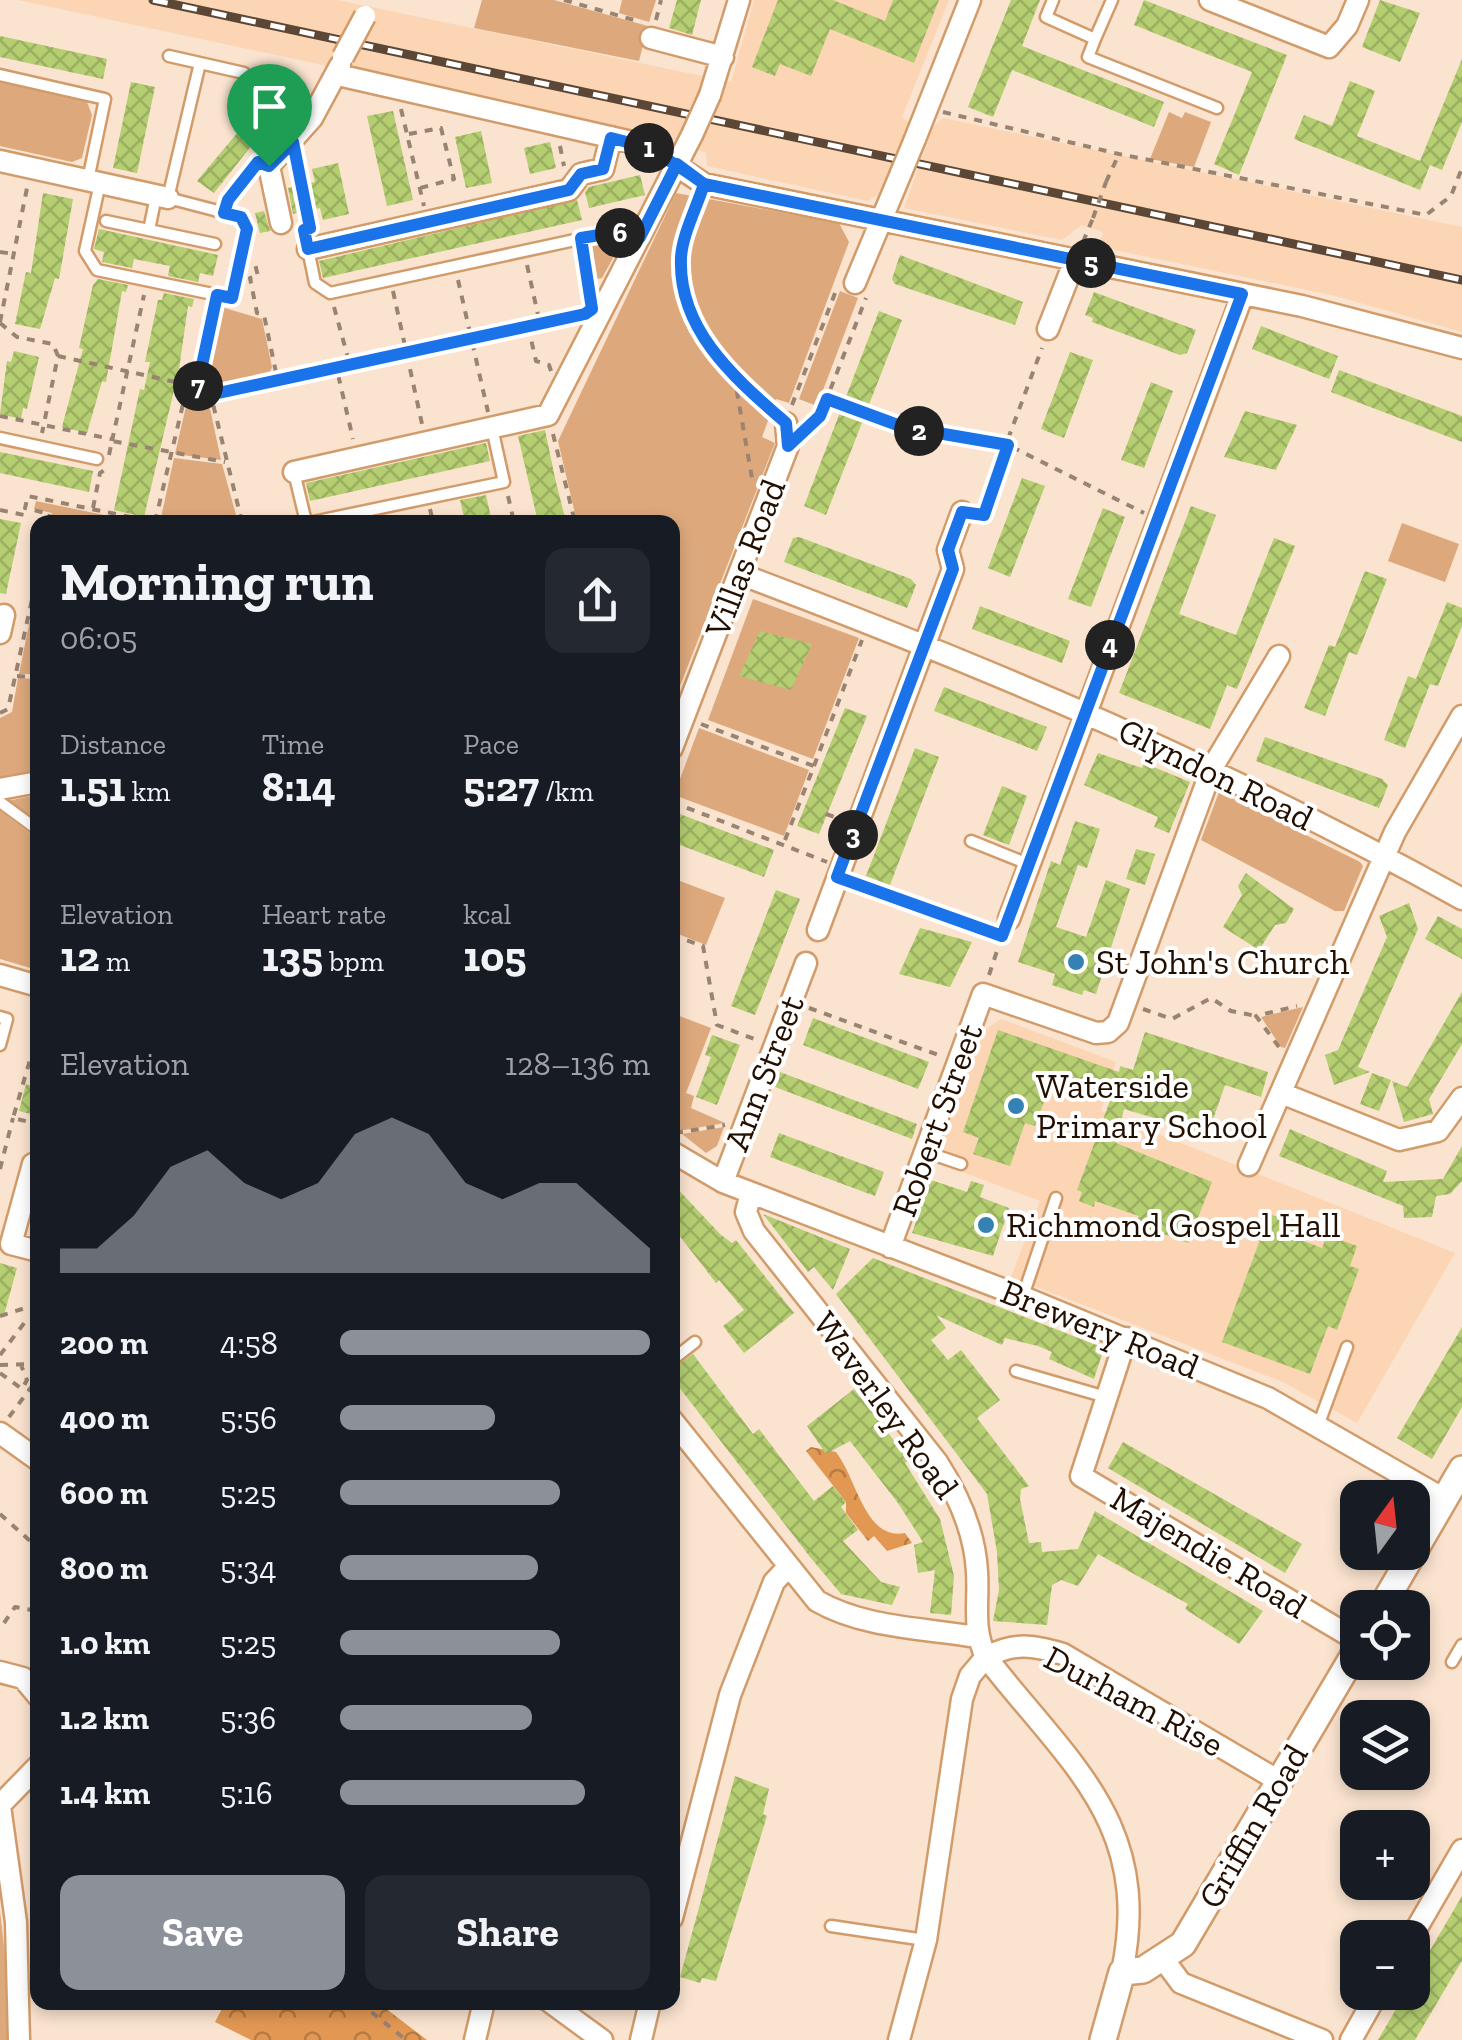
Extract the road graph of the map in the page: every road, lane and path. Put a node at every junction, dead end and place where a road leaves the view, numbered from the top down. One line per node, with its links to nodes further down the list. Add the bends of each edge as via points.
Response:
1 (564, 0): 9 (path)
2 (739, 0): 12 (street)
3 (970, 0): 19 (street)
4 (1053, 0): 10 (lane, via 1046,17)
5 (1112, 0): 10 (lane)
6 (1210, 0): 7 (street, via 1330,47)
7 (1358, 0)
8 (368, 8): 14 (street, bridge)
9 (653, 32): 12 (street)
10 (1096, 39): 18 (lane, via 1088,57)
11 (168, 56): 13 (lane)
12 (723, 58): 26 (street, bridge)
13 (200, 64): 15 (lane); 34 (lane)
14 (340, 66): 17 (street); 23 (street)
15 (244, 73)
16 (0, 75): 30 (lane, via 105,99)
17 (397, 88): 20 (street); 21 (path)
18 (1217, 108)
19 (928, 109): 24 (path); 36 (street, bridge)
20 (556, 125): 22 (street); 33 (path)
21 (408, 135): 32 (path); 32 (path, via 442,128 454,179)
22 (611, 138): 26 (street, via 645,146); 33 (street, via 603,169 581,174)
23 (293, 142): 27 (street); 43 (path, via 310,228)
24 (1119, 154): 29 (path, via 1426,215 1450,196); 49 (path, bridge)
25 (0, 162): 28 (street)
26 (677, 164): 31 (street); 41 (street)
27 (269, 166): 35 (path, via 258,162); 39 (street)
28 (31, 168): 30 (street); 48 (path)
29 (1462, 168)
30 (94, 182): 34 (street); 51 (lane, via 86,252 98,270)
31 (704, 184): 36 (street); 70 (path, via 681,256 688,315)
32 (420, 188): 38 (path)
33 (569, 190): 38 (street)
34 (162, 197): 35 (lane); 40 (lane)
35 (224, 213): 56 (lane, via 241,217 247,229 232,298)
36 (880, 220): 49 (street); 53 (street)
37 (106, 221): 40 (lane)
38 (427, 221): 43 (street)
39 (281, 223)
40 (149, 230): 44 (lane)
41 (640, 237): 42 (lane, via 618,232); 76 (street)
42 (581, 238): 45 (lane); 57 (path)
43 (306, 239): 54 (lane, via 315,283)
44 (215, 244)
45 (524, 251): 50 (lane); 60 (path)
46 (0, 252): 48 (path)
47 (252, 252): 71 (path, via 256,313 264,315)
48 (14, 254): 59 (path)
49 (1075, 260): 55 (street); 62 (street)
50 (456, 267): 52 (lane); 63 (path)
51 (148, 280): 56 (lane); 69 (path)
52 (390, 280): 54 (lane); 65 (path)
53 (853, 289): 75 (path); 78 (path)
54 (330, 293): 67 (path)
55 (1242, 294): 64 (street); 106 (street)
56 (217, 295): 72 (path)
57 (592, 298)
58 (585, 314): 60 (path)
59 (0, 323): 66 (path, via 17,336 52,344)
60 (540, 324): 61 (path)
61 (528, 326): 63 (path); 76 (path, via 536,361 549,364)
62 (1048, 329): 84 (path)
63 (470, 340): 65 (path); 80 (path)
64 (1462, 348)
65 (407, 353): 67 (path); 83 (path)
66 (58, 356): 69 (path); 79 (path)
67 (350, 365): 68 (path)
68 (337, 370): 71 (path); 89 (path)
69 (127, 371): 72 (path); 82 (path)
70 (734, 374): 78 (path); 93 (path)
71 (278, 382): 73 (path)
72 (198, 387): 74 (path)
73 (211, 396): 74 (path); 90 (path)
74 (195, 398): 87 (path, via 184,400)
75 (827, 399): 84 (path, via 903,427); 86 (path, via 820,416)
76 (553, 406): 80 (street); 105 (path)
77 (0, 416): 79 (path)
78 (786, 423): 86 (street, Villas Road)
79 (44, 425): 82 (path); 85 (path)
80 (492, 428): 83 (street); 92 (lane)
81 (0, 438): 85 (lane)
82 (111, 440): 87 (path); 95 (path)
83 (426, 443): 89 (street)
84 (1008, 445): 97 (path, via 984,515); 106 (path)
85 (40, 446): 88 (lane)
86 (788, 446): 107 (street, Villas Road)
87 (171, 454): 90 (path); 100 (path)
88 (97, 458)
89 (358, 458): 91 (street)
90 (226, 462): 101 (path)
91 (294, 472): 102 (lane)
92 (504, 482): 103 (lane); 104 (path)
93 (753, 486)
94 (25, 508): 95 (path, via 28,496); 96 (path, via 24,515); 98 (path)
95 (92, 509): 99 (path)
96 (0, 510)
97 (962, 512): 110 (street, via 948,550 953,569)
98 (50, 515)
99 (121, 515)
100 (157, 515)
101 (240, 515)
102 (308, 515)
103 (344, 515)
104 (512, 515)
105 (574, 515)
106 (1157, 520): 114 (street)
107 (740, 574): 109 (street, Glyndon Road); 117 (street, Villas Road)
108 (30, 610): 112 (path)
109 (869, 622): 110 (street, Glyndon Road); 119 (path)
110 (925, 644): 114 (street, Glyndon Road); 130 (street)
111 (1280, 656): 120 (street)
112 (16, 676): 113 (path); 115 (path, via 8,710)
113 (30, 677)
114 (1085, 712): 120 (street, Glyndon Road); 129 (street)
115 (0, 713)
116 (1462, 716): 128 (street)
117 (684, 717): 118 (street, Villas Road); 119 (path)
118 (680, 727)
119 (814, 766): 127 (path)
120 (1212, 768): 128 (street, Glyndon Road); 141 (street)
121 (30, 783): 122 (street)
122 (0, 789)
123 (0, 802): 125 (lane)
124 (680, 805): 127 (path)
125 (30, 824)
126 (971, 841): 129 (lane)
127 (784, 845): 130 (path)
128 (1385, 856): 131 (street, Glyndon Road); 139 (street)
129 (1028, 864): 132 (street)
130 (839, 872): 132 (path); 133 (street)
131 (1462, 900)
132 (1005, 928): 138 (path)
133 (818, 930)
134 (680, 938): 145 (path, via 703,946 717,1024)
135 (806, 963): 140 (street, Ann Street)
136 (0, 976): 137 (street)
137 (30, 984)
138 (984, 994): 141 (street, via 1096,1033 1118,1023); 147 (street, Robert Street)
139 (1322, 1000): 142 (path); 148 (street)
140 (791, 1001): 145 (street, Ann Street); 147 (path)
141 (1126, 1004): 142 (path, via 1172,1020 1211,998 1231,1012)
142 (1256, 1016): 148 (path)
143 (0, 1017): 144 (lane, via 7,1019)
144 (0, 1044)
145 (773, 1046): 152 (street, Ann Street)
146 (30, 1061): 151 (path)
147 (958, 1062): 155 (street, Robert Street)
148 (1293, 1066): 149 (street)
149 (1281, 1093): 150 (street, via 1399,1140 1438,1131); 158 (street)
150 (1462, 1098)
151 (14, 1118): 153 (path); 159 (path)
152 (744, 1121): 154 (path); 161 (street, Ann Street)
153 (30, 1122)
154 (680, 1133)
155 (926, 1152): 157 (lane); 165 (street, Robert Street)
156 (680, 1157): 161 (street)
157 (960, 1164)
158 (1249, 1166)
159 (0, 1170)
160 (30, 1175): 164 (street)
161 (723, 1182): 162 (street, Brewery Road)
162 (751, 1193): 165 (street, Brewery Road); 196 (street, Waverley Road, via 746,1212 754,1231 816,1324 937,1462 961,1504 975,1550)
163 (1056, 1198): 167 (lane)
164 (5, 1242): 166 (street)
165 (890, 1247): 167 (street, Brewery Road)
166 (30, 1249)
167 (1023, 1298): 171 (street, Brewery Road)
168 (30, 1306): 169 (path)
169 (1, 1313)
170 (30, 1322): 175 (path)
171 (1126, 1338): 182 (street, Majendie Road); 183 (street, Brewery Road)
172 (695, 1342): 174 (lane)
173 (1347, 1347): 183 (lane)
174 (680, 1354)
175 (0, 1355)
176 (0, 1364): 178 (path)
177 (30, 1364): 178 (path)
178 (21, 1365): 180 (path, via 28,1380 22,1389)
179 (1016, 1371): 182 (lane)
180 (0, 1372)
181 (30, 1389): 185 (path)
182 (1107, 1398): 195 (street, Majendie Road, via 1082,1476)
183 (1318, 1426): 188 (street, Brewery Road)
184 (680, 1430): 191 (street)
185 (0, 1431): 186 (street)
186 (30, 1454)
187 (1462, 1469): 188 (street)
188 (1453, 1504): 192 (street)
189 (0, 1514): 190 (path)
190 (30, 1541)
191 (788, 1568): 196 (street, via 817,1601 840,1614); 208 (street, via 774,1582 730,1695)
192 (1393, 1590)
193 (30, 1608): 194 (path, via 15,1607)
194 (4, 1622)
195 (1340, 1633)
196 (976, 1637): 198 (street, Waverley Road)
197 (1462, 1645): 199 (lane)
198 (986, 1658): 204 (street, Durham Rise, via 1009,1645 1063,1654); 212 (street, via 962,1700); 214 (street, Waverley Road, via 1112,1822 1126,1860 1131,1904)
199 (1452, 1662)
200 (0, 1672): 202 (street)
201 (1340, 1675): 204 (street, Griffin Road)
202 (30, 1686)
203 (30, 1776): 205 (street)
204 (1278, 1781): 213 (street, Griffin Road, via 1183,1944)
205 (0, 1805): 210 (street)
206 (1462, 1850): 207 (street)
207 (1454, 1883): 209 (street)
208 (680, 1887)
209 (1425, 1920)
210 (27, 1922): 220 (street)
211 (831, 1926): 212 (lane)
212 (926, 1940): 225 (street)
213 (1164, 1960): 214 (street); 227 (street, via 1181,1983)
214 (1122, 1972): 226 (street)
215 (369, 2010): 221 (path)
216 (482, 2010): 222 (street)
217 (561, 2010): 223 (street)
218 (648, 2010): 224 (street)
219 (1368, 2010): 228 (street)
220 (19, 2040)
221 (406, 2040)
222 (475, 2040)
223 (602, 2040)
224 (641, 2040)
225 (899, 2040)
226 (1103, 2040)
227 (1322, 2040)
228 (1350, 2040)

